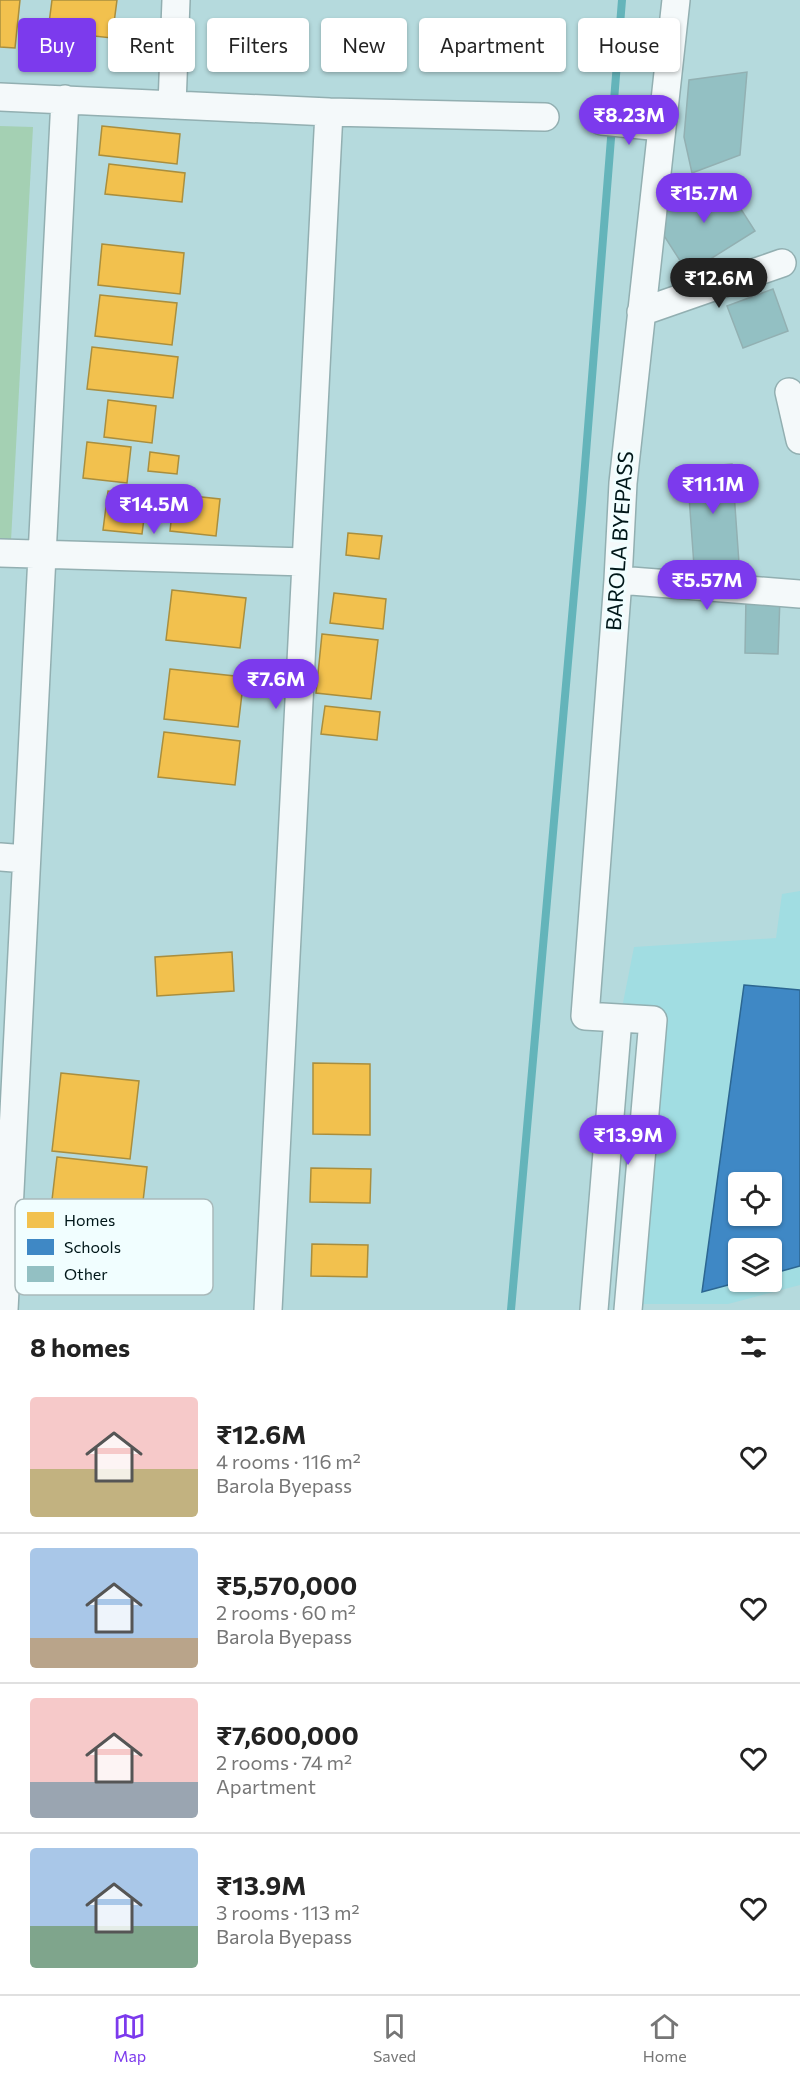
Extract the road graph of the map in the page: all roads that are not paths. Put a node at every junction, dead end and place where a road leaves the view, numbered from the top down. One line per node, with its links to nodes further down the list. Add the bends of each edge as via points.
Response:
1 (176, 0): 5 (street)
2 (676, 0): 9 (street, BAROLA BYEPASS)
3 (0, 97): 4 (street)
4 (65, 99): 5 (street); 15 (street)
5 (172, 105): 6 (street)
6 (329, 112): 7 (street); 16 (street)
7 (545, 117)
8 (602, 121): 9 (street)
9 (661, 127): 11 (street, BAROLA BYEPASS)
10 (782, 263): 11 (street)
11 (641, 312): 17 (street, BAROLA BYEPASS, via 623,483)
12 (789, 392): 13 (street)
13 (800, 440)
14 (0, 553): 15 (street)
15 (42, 554): 16 (street); 19 (street)
16 (306, 562): 23 (street)
17 (618, 580): 18 (street); 20 (street, BAROLA BYEPASS, via 585,1016)
18 (800, 594)
19 (13, 858): 21 (street)
20 (618, 1019): 24 (street); 25 (street, BAROLA BYEPASS, via 653,1020)
21 (3, 1278): 22 (street)
22 (4, 1310)
23 (268, 1310)
24 (594, 1310)
25 (628, 1310)

